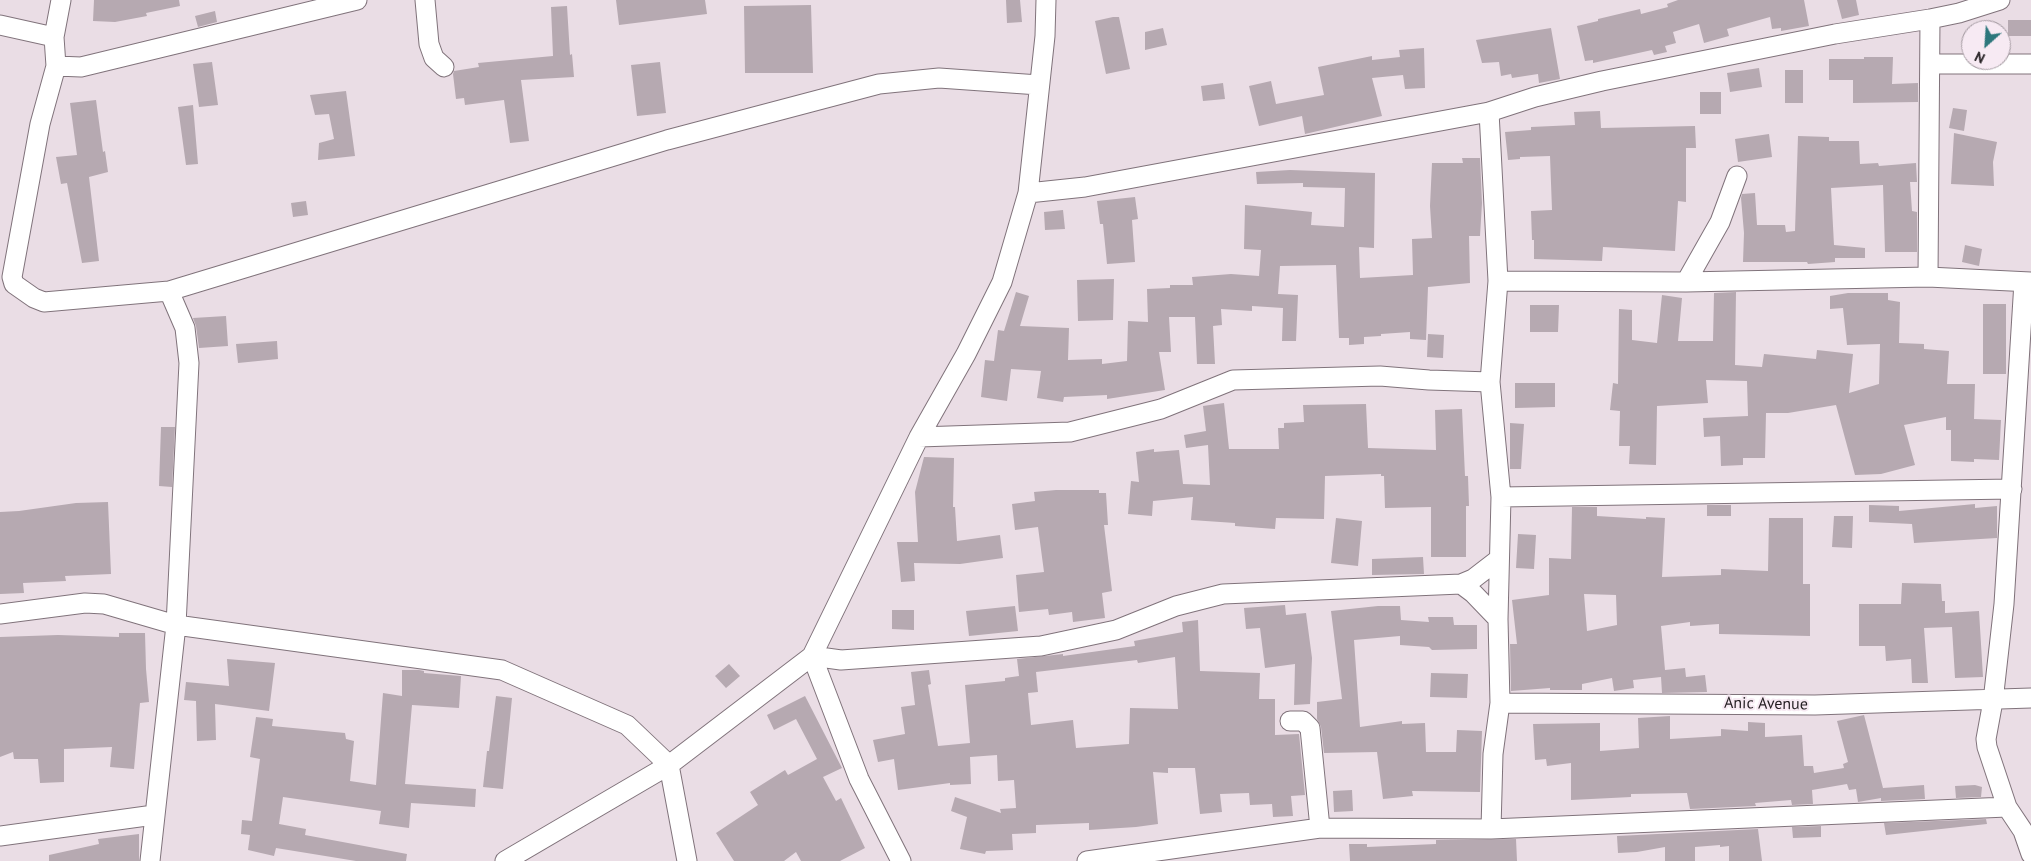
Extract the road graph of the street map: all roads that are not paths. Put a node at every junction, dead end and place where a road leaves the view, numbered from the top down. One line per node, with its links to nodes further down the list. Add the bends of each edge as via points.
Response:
1 (62, 0): 9 (street)
2 (357, 0): 12 (street, via 81,67)
3 (426, 0): 13 (street, via 429,44 434,58)
4 (1046, 0): 14 (street)
5 (2000, 0): 6 (street)
6 (1958, 6): 7 (street)
7 (1930, 19): 10 (street); 15 (street, via 1835,34 1602,80)
8 (0, 26): 9 (street)
9 (54, 37): 12 (street)
10 (1931, 64): 11 (street); 18 (street)
11 (2031, 64)
12 (56, 66): 22 (street, via 40,124 12,277 14,284 44,302)
13 (444, 67)
14 (1039, 85): 17 (street); 22 (street, via 939,78 879,84 667,140)
15 (1489, 112): 17 (street, via 1085,186); 19 (street)
16 (1737, 176): 20 (street, via 1720,222)
17 (1028, 193): 24 (street, via 1002,282)
18 (1928, 277): 20 (street); 21 (street)
19 (1498, 281): 20 (street); 23 (street)
20 (1686, 282)
21 (2027, 282): 25 (street)
22 (169, 291): 31 (street, via 185,328 189,363)
23 (1490, 382): 24 (street, via 1380,376 1233,380 1161,410 1070,432); 26 (street)
24 (919, 437): 32 (street)
25 (2012, 489): 26 (street); 34 (street)
26 (1501, 497): 27 (street)
27 (1499, 559): 28 (street); 30 (street)
28 (1461, 584): 30 (street); 32 (street, via 1223,594 1176,606 1116,630 1041,646 841,660)
29 (0, 614): 31 (street, via 85,603 104,604)
30 (1498, 619): 35 (street)
31 (176, 625): 37 (street, via 502,670 627,725); 39 (street)
32 (812, 656): 37 (street); 47 (street, via 859,779)
33 (2031, 698): 34 (street, Anic Avenue)
34 (1993, 701): 35 (street, Anic Avenue, via 1815,705); 38 (street, via 1987,747)
35 (1500, 703): 41 (street, via 1492,754)
36 (1290, 721): 40 (street, via 1303,721 1310,728)
37 (669, 764): 45 (street); 46 (street)
38 (2007, 807): 41 (street); 43 (street, via 2023,831)
39 (154, 815): 42 (street); 44 (street)
40 (1320, 828): 41 (street); 48 (street)
41 (1491, 829)
42 (0, 836)
43 (2031, 854)
44 (150, 861)
45 (505, 861)
46 (687, 861)
47 (901, 861)
48 (1087, 861)

